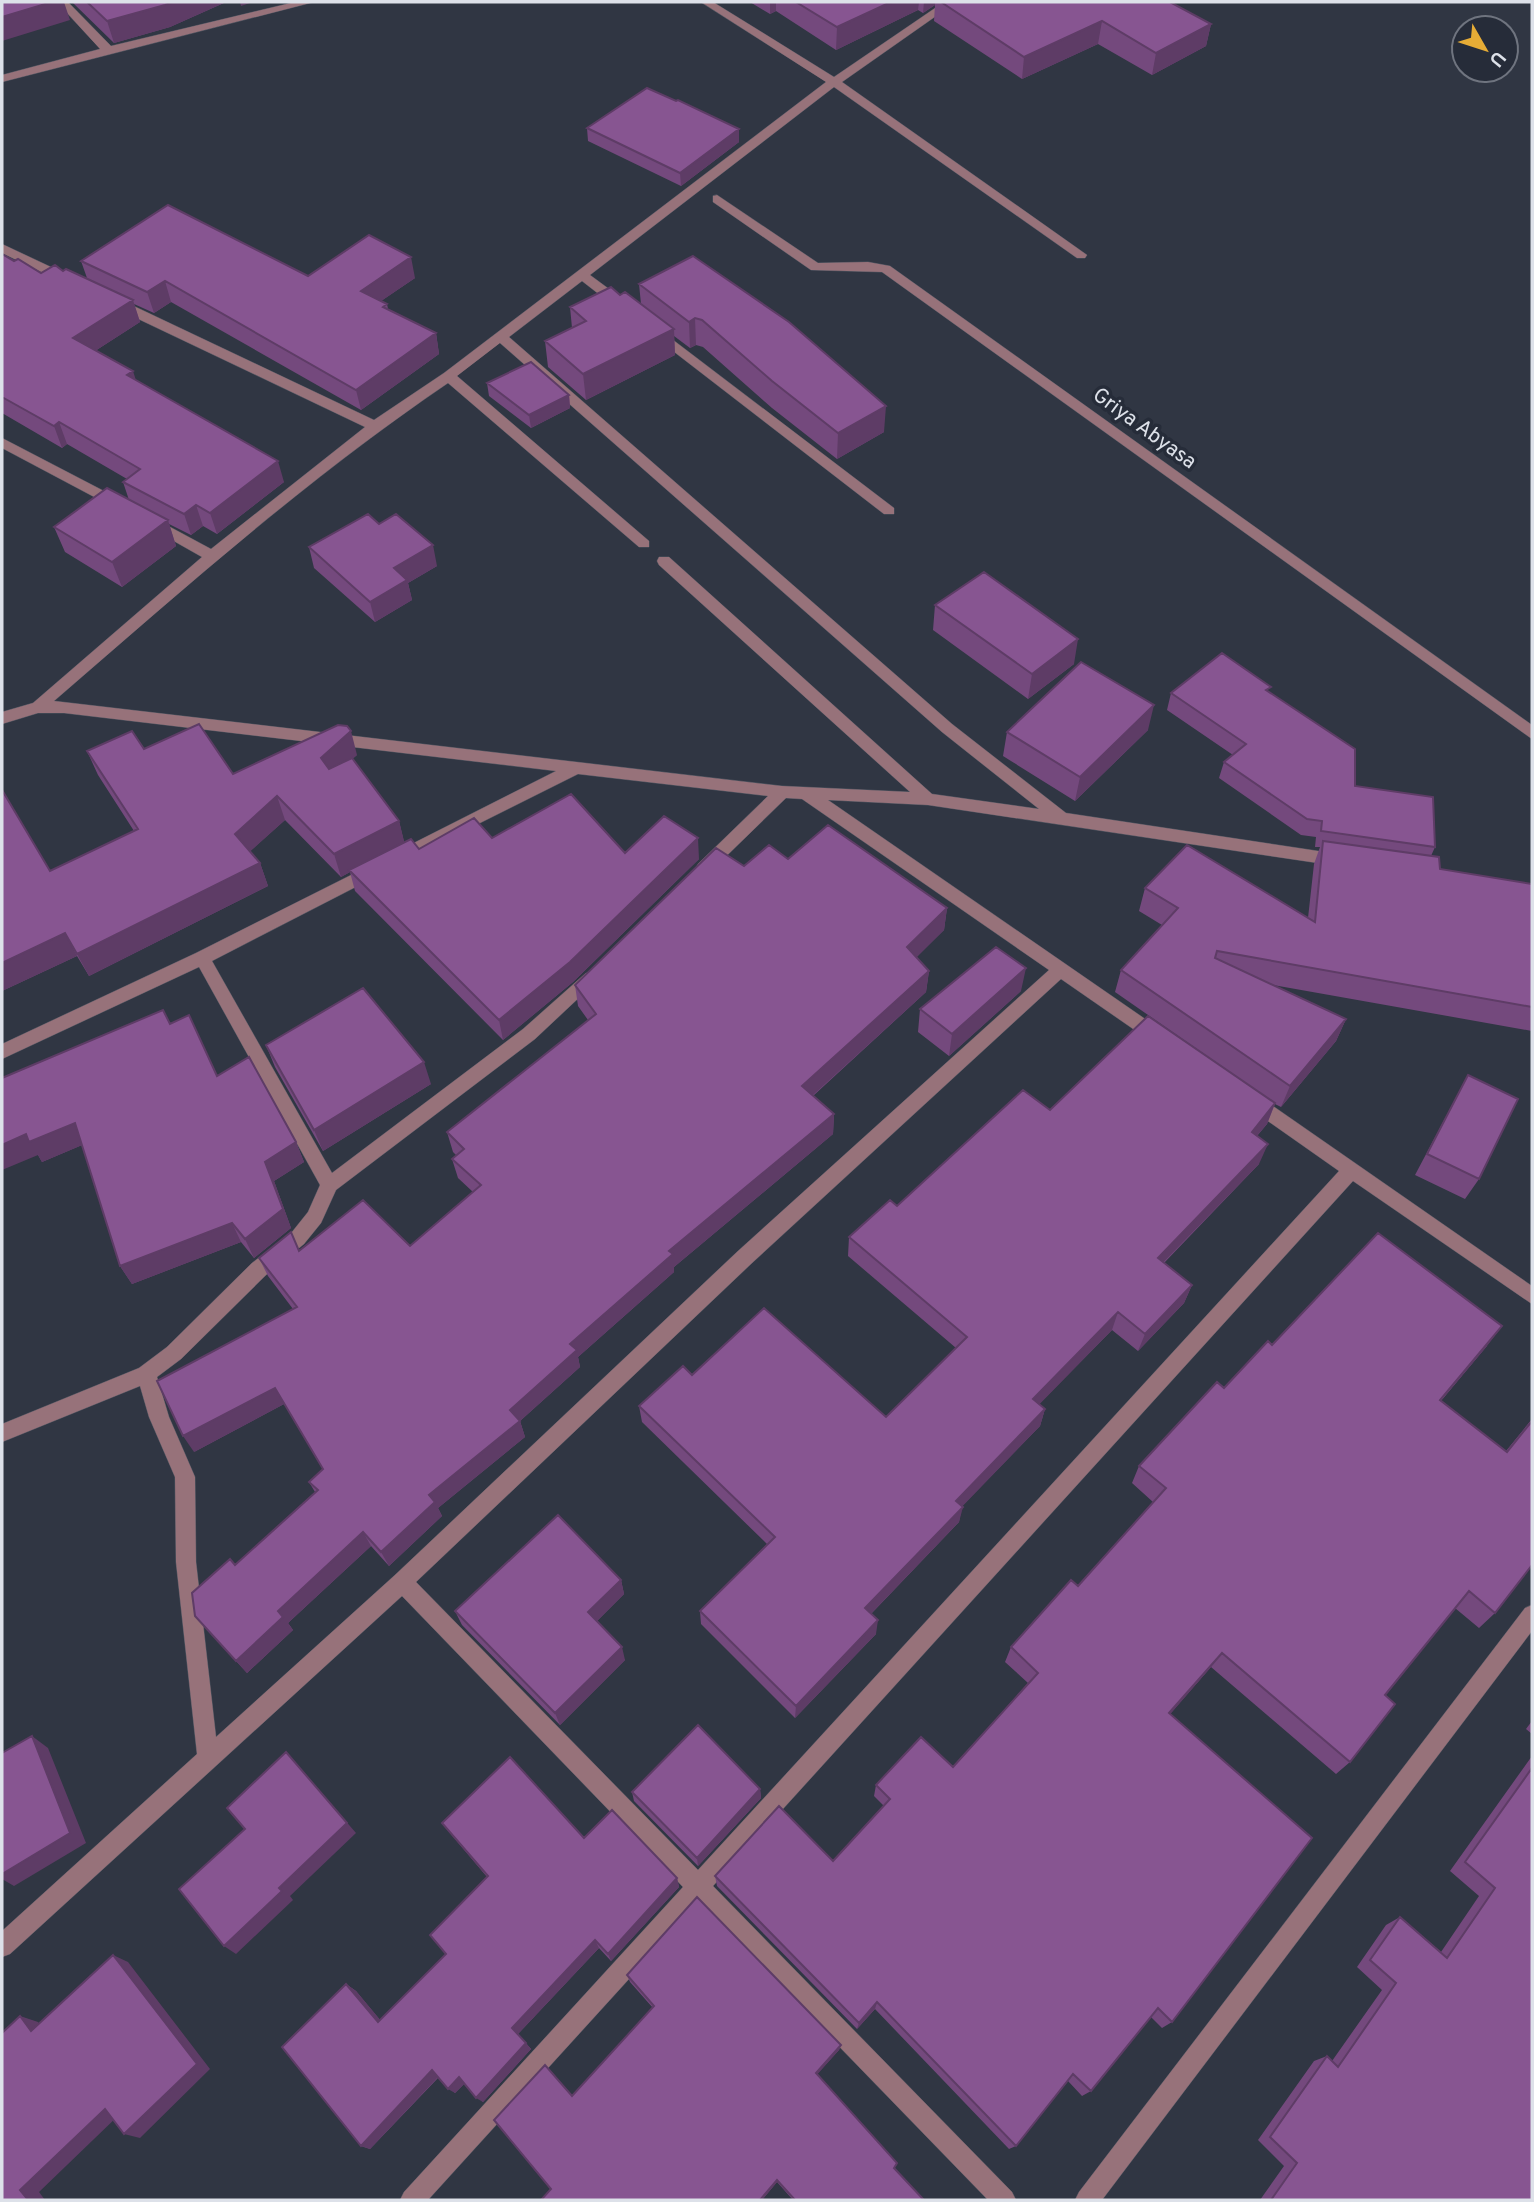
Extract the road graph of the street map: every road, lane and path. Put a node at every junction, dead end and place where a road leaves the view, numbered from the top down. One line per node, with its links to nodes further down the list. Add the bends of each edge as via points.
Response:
1 (62, 2): 5 (street)
2 (308, 2): 5 (street)
3 (706, 2): 7 (street)
4 (951, 2): 7 (street)
5 (108, 50): 6 (street)
6 (2, 79)
7 (834, 82): 10 (street); 11 (street)
8 (717, 200): 24 (street, Griya Abyasa, via 815,267 886,269)
9 (2, 248): 12 (street)
10 (1081, 255)
11 (582, 274): 14 (street); 18 (street)
12 (74, 283)
13 (99, 295): 16 (street)
14 (501, 337): 15 (street); 29 (street, via 947,728)
15 (449, 376): 16 (street); 19 (street)
16 (375, 426): 20 (street)
17 (2, 442): 20 (street)
18 (889, 511)
19 (645, 544)
20 (212, 556): 22 (street)
21 (664, 561): 28 (street)
22 (38, 707): 23 (street); 25 (street)
23 (2, 718)
24 (1532, 733)
25 (576, 768): 26 (street); 32 (street)
26 (782, 792): 27 (street); 31 (street)
27 (807, 794): 28 (street); 34 (street)
28 (928, 799): 29 (street)
29 (1064, 820): 30 (street)
30 (1352, 862)
31 (695, 877)
32 (202, 958): 36 (street); 39 (street)
33 (608, 962): 39 (street, via 529,1034)
34 (1059, 971): 35 (street); 43 (street, via 745,1257)
35 (1172, 1047)
36 (2, 1052)
37 (1240, 1093): 38 (street)
38 (1353, 1169): 40 (street); 46 (street)
39 (329, 1185): 41 (street, via 315,1217 298,1238)
40 (1532, 1296)
41 (146, 1374): 42 (street); 45 (street, via 185,1477 186,1562)
42 (2, 1433)
43 (402, 1582): 45 (street); 46 (street)
44 (1532, 1615): 50 (street)
45 (208, 1756): 47 (street)
46 (699, 1888): 48 (street); 49 (street)
47 (2, 1946)
48 (412, 2200)
49 (1004, 2200)
50 (1087, 2200)

